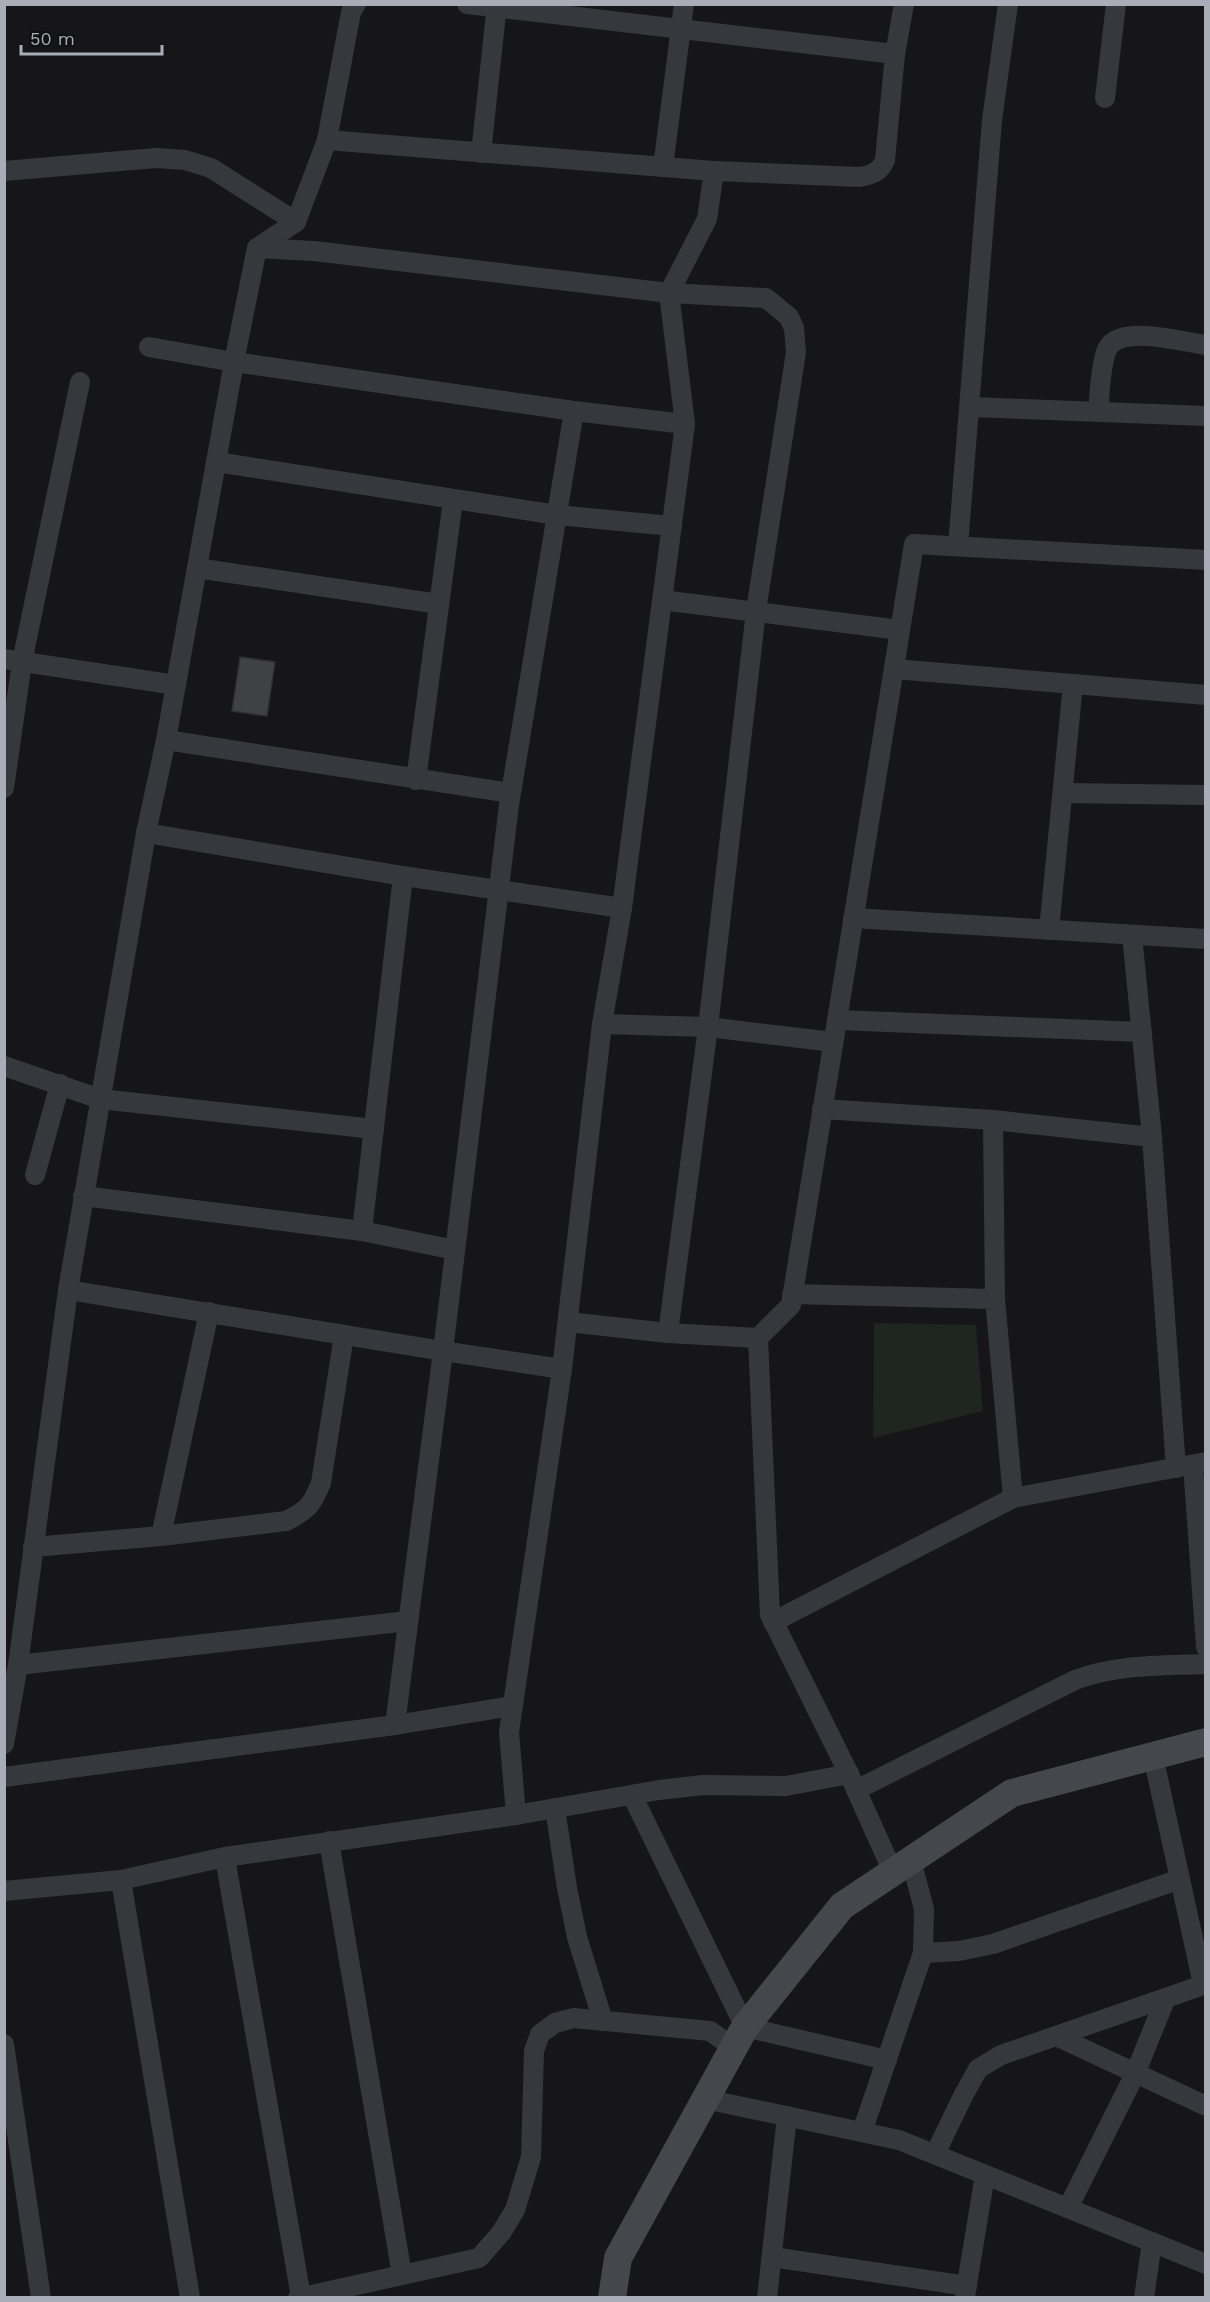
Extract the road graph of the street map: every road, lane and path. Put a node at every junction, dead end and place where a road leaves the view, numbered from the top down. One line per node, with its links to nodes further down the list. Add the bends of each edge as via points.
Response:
1 (356, 4): 11 (street, via 351,12)
2 (466, 4): 7 (street)
3 (684, 4): 8 (street)
4 (904, 4): 9 (street)
5 (1008, 4): 23 (street, via 992,120)
6 (1116, 4): 10 (street)
7 (496, 6): 8 (street); 12 (street)
8 (680, 28): 9 (street); 13 (street)
9 (895, 54): 15 (street, via 885,160 876,172 859,177)
10 (1105, 98)
11 (327, 140): 12 (street); 16 (street)
12 (482, 153): 13 (street)
13 (663, 167): 15 (street)
14 (4, 171): 16 (street, via 156,158 185,160 211,168)
15 (714, 171): 18 (street, via 706,219)
16 (296, 222): 17 (street)
17 (257, 248): 18 (street, via 314,251); 21 (street)
18 (669, 293): 27 (street); 37 (street, via 766,298 789,316 794,328 796,352)
19 (1206, 345): 25 (street, via 1131,334 1115,339 1106,351)
20 (149, 347): 21 (street)
21 (234, 362): 24 (street); 28 (street)
22 (80, 382): 39 (street)
23 (969, 407): 25 (street); 32 (street)
24 (574, 411): 27 (street); 30 (street)
25 (1098, 412): 26 (street)
26 (1206, 416)
27 (685, 424): 31 (street)
28 (216, 462): 29 (street); 34 (street)
29 (453, 500): 30 (street); 36 (street)
30 (557, 515): 31 (street); 48 (street)
31 (672, 526): 35 (street)
32 (958, 546): 33 (street); 38 (street, via 914,544)
33 (1206, 560)
34 (197, 568): 36 (street); 42 (street)
35 (662, 600): 37 (street); 53 (street)
36 (439, 604): 46 (street)
37 (756, 612): 38 (street); 60 (street)
38 (900, 630): 40 (street)
39 (13, 661): 42 (street); 45 (street)
40 (894, 669): 41 (street); 54 (street)
41 (1073, 684): 43 (street); 47 (street)
42 (176, 685): 44 (street)
43 (1206, 695)
44 (166, 740): 46 (street); 50 (street)
45 (5, 775)
46 (416, 780): 48 (street)
47 (1063, 793): 49 (street); 55 (street)
48 (511, 794): 52 (street)
49 (1206, 795)
50 (146, 833): 51 (street); 65 (street)
51 (403, 876): 52 (street); 68 (street)
52 (499, 890): 53 (street); 73 (street)
53 (622, 908): 59 (street)
54 (853, 918): 55 (street); 58 (street)
55 (1049, 930): 56 (street)
56 (1132, 935): 57 (street); 61 (street)
57 (1206, 939)
58 (837, 1020): 61 (street); 62 (street)
59 (602, 1024): 60 (street); 78 (street)
60 (708, 1027): 62 (street); 79 (street)
61 (1142, 1032): 69 (street)
62 (833, 1042): 66 (street)
63 (4, 1066): 64 (street)
64 (60, 1084): 65 (street); 70 (street)
65 (100, 1099): 68 (street); 71 (street)
66 (822, 1109): 67 (street); 75 (street)
67 (993, 1120): 69 (street); 76 (street)
68 (374, 1129): 72 (street)
69 (1152, 1137): 84 (street)
70 (35, 1175)
71 (83, 1196): 72 (street); 74 (street)
72 (362, 1232): 73 (street)
73 (455, 1250): 82 (street)
74 (68, 1290): 77 (street); 87 (street)
75 (792, 1294): 76 (street); 81 (street, via 791,1305)
76 (995, 1299): 85 (street)
77 (209, 1312): 80 (street); 86 (street)
78 (568, 1322): 79 (street); 83 (street)
79 (668, 1333): 81 (street)
80 (344, 1335): 82 (street); 86 (street, via 321,1483 313,1503 286,1521)
81 (758, 1338): 89 (street)
82 (443, 1351): 83 (street); 88 (street)
83 (562, 1369): 93 (street)
84 (1192, 1465): 85 (street); 90 (street)
85 (1013, 1498): 89 (street)
86 (161, 1536): 87 (street)
87 (33, 1547): 91 (street)
88 (408, 1622): 91 (street); 94 (street)
89 (773, 1622): 99 (street)
90 (1206, 1647)
91 (18, 1665): 96 (street)
92 (1206, 1665): 99 (street, via 1096,1672)
93 (513, 1706): 94 (street); 102 (street, via 509,1732)
94 (395, 1725): 98 (street)
95 (1206, 1742): 97 (main road)
96 (4, 1743)
97 (1153, 1756): 105 (main road, via 1012,1793); 106 (street)
98 (4, 1777)
99 (853, 1782): 100 (street, via 703,1785); 105 (street)
100 (632, 1795): 101 (street); 113 (street)
101 (555, 1808): 102 (street); 112 (street, via 577,1937)
102 (516, 1815): 103 (street)
103 (329, 1841): 104 (street); 128 (street)
104 (225, 1858): 107 (street); 130 (street)
105 (902, 1866): 109 (street, via 924,1909); 113 (main road, via 842,1906)
106 (1180, 1879): 109 (street, via 993,1944); 110 (street)
107 (121, 1880): 108 (street); 132 (street)
108 (4, 1892)
109 (923, 1953): 116 (street)
110 (1204, 1984): 111 (street)
111 (1165, 2000): 114 (street); 117 (street)
112 (603, 2020): 113 (street); 128 (street, via 574,2018 555,2023 540,2034 534,2051 531,2157 515,2210 501,2233 479,2258)
113 (739, 2037): 116 (street); 118 (main road)
114 (1058, 2037): 117 (street); 122 (street, via 1001,2055 978,2069)
115 (4, 2044): 131 (street)
116 (887, 2060): 121 (street)
117 (1136, 2074): 119 (street); 124 (street)
118 (705, 2099): 120 (street); 133 (main road, via 618,2258)
119 (1206, 2106)
120 (788, 2116): 121 (street); 126 (street)
121 (862, 2132): 122 (street, via 899,2140)
122 (935, 2154): 123 (street)
123 (985, 2175): 124 (street); 129 (street)
124 (1068, 2208): 125 (street)
125 (1152, 2242): 127 (street); 135 (street)
126 (772, 2257): 129 (street); 134 (street)
127 (1206, 2264)
128 (402, 2275): 130 (street)
129 (966, 2292)
130 (299, 2297)
131 (41, 2298)
132 (190, 2298)
133 (612, 2298)
134 (767, 2298)
135 (1144, 2298)

